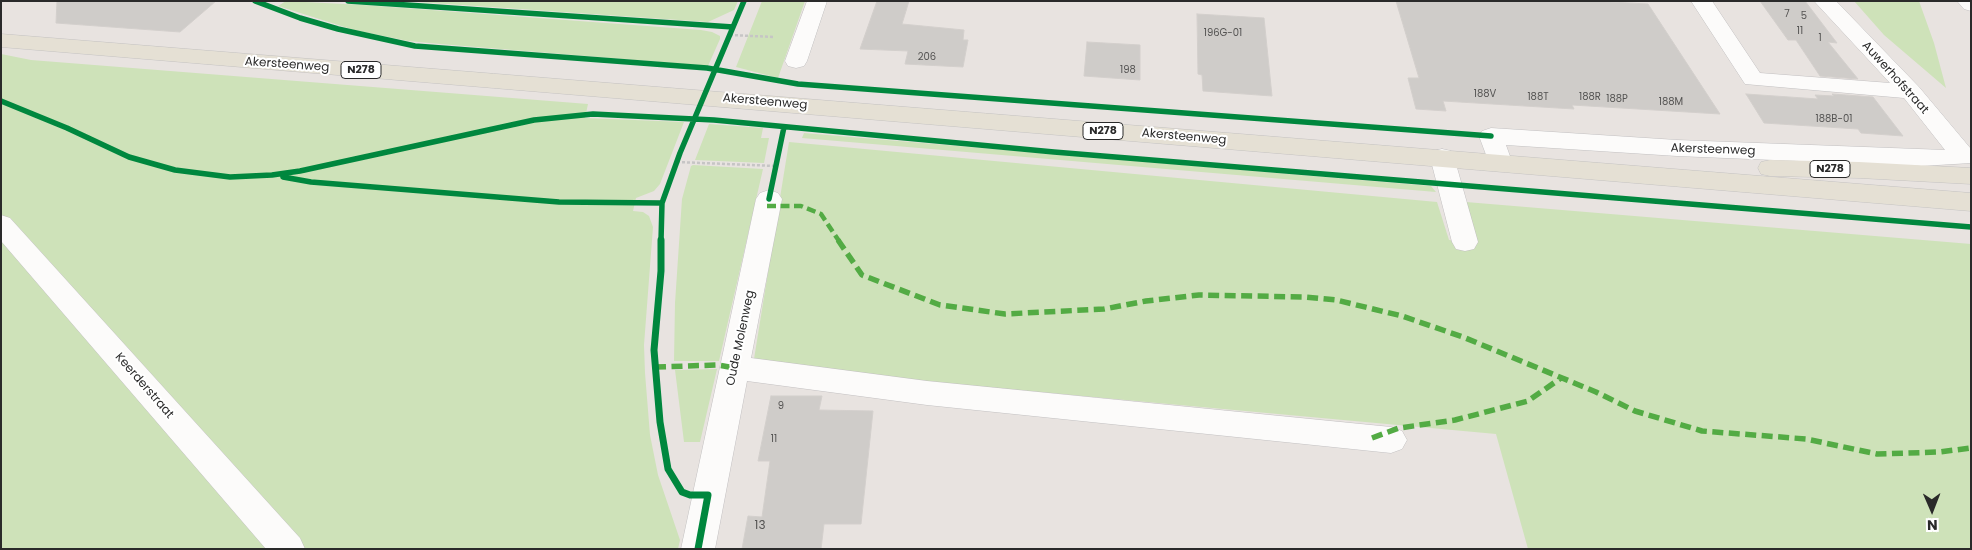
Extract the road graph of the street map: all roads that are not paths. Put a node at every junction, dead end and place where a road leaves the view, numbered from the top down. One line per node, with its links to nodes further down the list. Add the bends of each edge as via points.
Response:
1 (817, 1): 7 (street)
2 (1701, 1): 8 (street, via 1753,79)
3 (1824, 1): 8 (street, Auwerhofstraat)
4 (1967, 1): 5 (street)
5 (1971, 5)
6 (1, 40): 9 (main road, Akersteenweg / N278)
7 (796, 61)
8 (1911, 92): 12 (street, Auwerhofstraat)
9 (1442, 157): 10 (main road, Akersteenweg / N278); 17 (street)
10 (1500, 162): 11 (street, Akersteenweg, via 1491,136); 13 (main road, Akersteenweg / N278)
11 (1896, 164): 12 (main road, Akersteenweg / N278); 13 (main road, Akersteenweg / N278, via 1723,166)
12 (1967, 166)
13 (1638, 173): 15 (main road, Akersteenweg / N278)
14 (769, 199): 18 (street, Oude Molenweg)
15 (1971, 202)
16 (1, 224): 20 (street, Keerderstraat)
17 (1465, 242)
18 (735, 368): 19 (street, via 927,393); 21 (street, Oude Molenweg)
19 (1391, 440)
20 (288, 549)
21 (698, 549)

